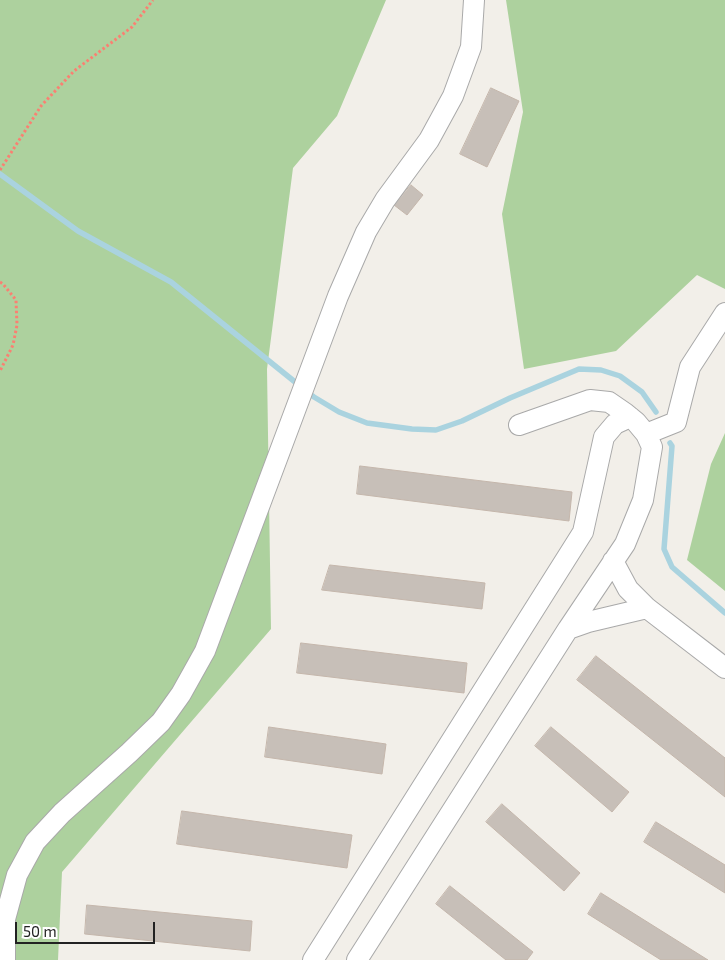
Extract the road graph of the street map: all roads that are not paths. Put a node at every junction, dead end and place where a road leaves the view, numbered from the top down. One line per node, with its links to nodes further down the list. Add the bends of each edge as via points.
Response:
1 (474, 0): 10 (street, via 471,47 453,96 429,140 366,232 338,296 205,651 161,722 35,842 18,875 5,919)
2 (725, 313): 5 (street, via 690,367 676,422)
3 (630, 417): 4 (street, via 609,402 590,400); 5 (street); 11 (street, via 615,424 604,437 583,532)
4 (519, 425)
5 (646, 434): 6 (street, via 652,447 643,500 625,544)
6 (613, 561): 7 (street, via 628,589); 8 (street)
7 (647, 608): 8 (street); 9 (street)
8 (568, 629): 12 (street)
9 (725, 668)
10 (5, 960)
11 (313, 960)
12 (357, 960)

